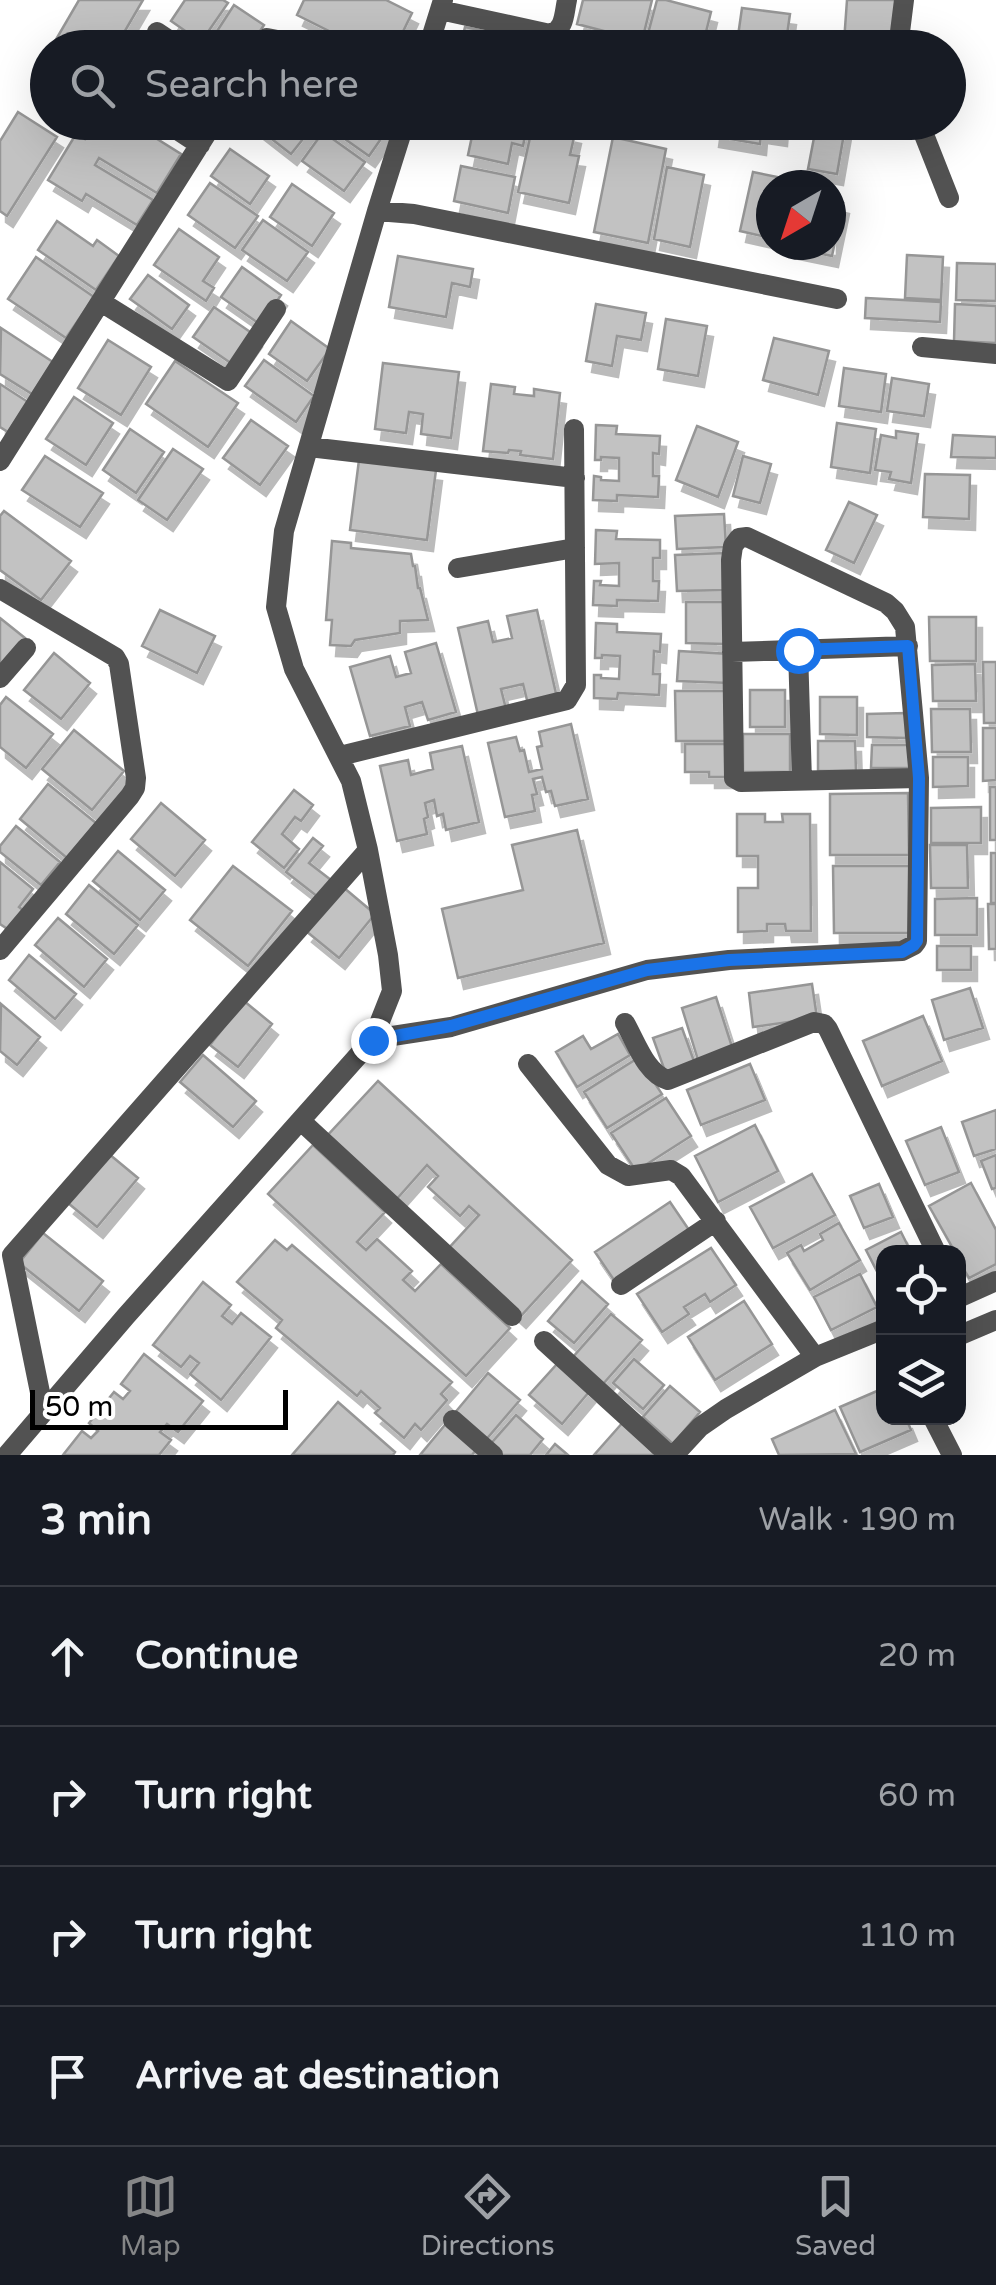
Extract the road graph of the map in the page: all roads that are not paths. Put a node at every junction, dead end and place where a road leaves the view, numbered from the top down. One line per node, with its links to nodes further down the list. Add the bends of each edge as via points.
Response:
1 (567, 0): 6 (street)
2 (904, 0): 7 (street)
3 (440, 3): 4 (street); 5 (street)
4 (433, 30)
5 (536, 30)
6 (558, 30)
7 (900, 30)
8 (191, 140): 12 (street)
9 (204, 140): 12 (street)
10 (399, 140): 14 (street)
11 (926, 140): 13 (street)
12 (200, 146): 16 (street)
13 (949, 198)
14 (377, 211): 15 (street); 21 (street)
15 (837, 300)
16 (102, 302): 17 (street, via 228,381); 22 (street)
17 (276, 309)
18 (922, 348): 19 (street)
19 (996, 354)
20 (574, 428): 23 (street)
21 (309, 447): 23 (street); 32 (street, via 284,531 276,607 294,669)
22 (0, 461)
23 (575, 478): 24 (street)
24 (575, 548): 25 (street); 32 (street, via 576,685 568,700)
25 (458, 568)
26 (0, 589): 36 (street, via 115,657 136,778 130,796)
27 (908, 646): 29 (street); 30 (street, via 901,618 886,603 747,536 733,546); 33 (street)
28 (26, 648): 31 (street)
29 (798, 650): 30 (street); 34 (street)
30 (732, 652): 34 (street, via 734,778)
31 (0, 678)
32 (340, 756): 35 (street)
33 (919, 778): 34 (street); 38 (street, via 917,941 902,952 647,970 451,1026)
34 (802, 781)
35 (368, 850): 38 (street, via 392,990); 52 (street, via 12,1255)
36 (0, 950)
37 (625, 1023): 42 (street, via 663,1080 814,1022 824,1024)
38 (373, 1040): 40 (street)
39 (528, 1064): 41 (street, via 608,1165 628,1176 671,1170)
40 (301, 1121): 46 (street); 52 (street)
41 (716, 1221): 44 (street); 51 (street)
42 (933, 1245)
43 (996, 1281): 45 (street)
44 (621, 1285)
45 (966, 1294)
46 (512, 1316)
47 (996, 1320): 49 (street)
48 (876, 1332): 51 (street)
49 (960, 1335)
50 (544, 1341): 57 (street)
51 (814, 1357): 57 (street, via 726,1409)
52 (44, 1412): 55 (street)
53 (452, 1420): 56 (street)
54 (937, 1425): 58 (street)
55 (7, 1455)
56 (493, 1455)
57 (672, 1455)
58 (952, 1455)

